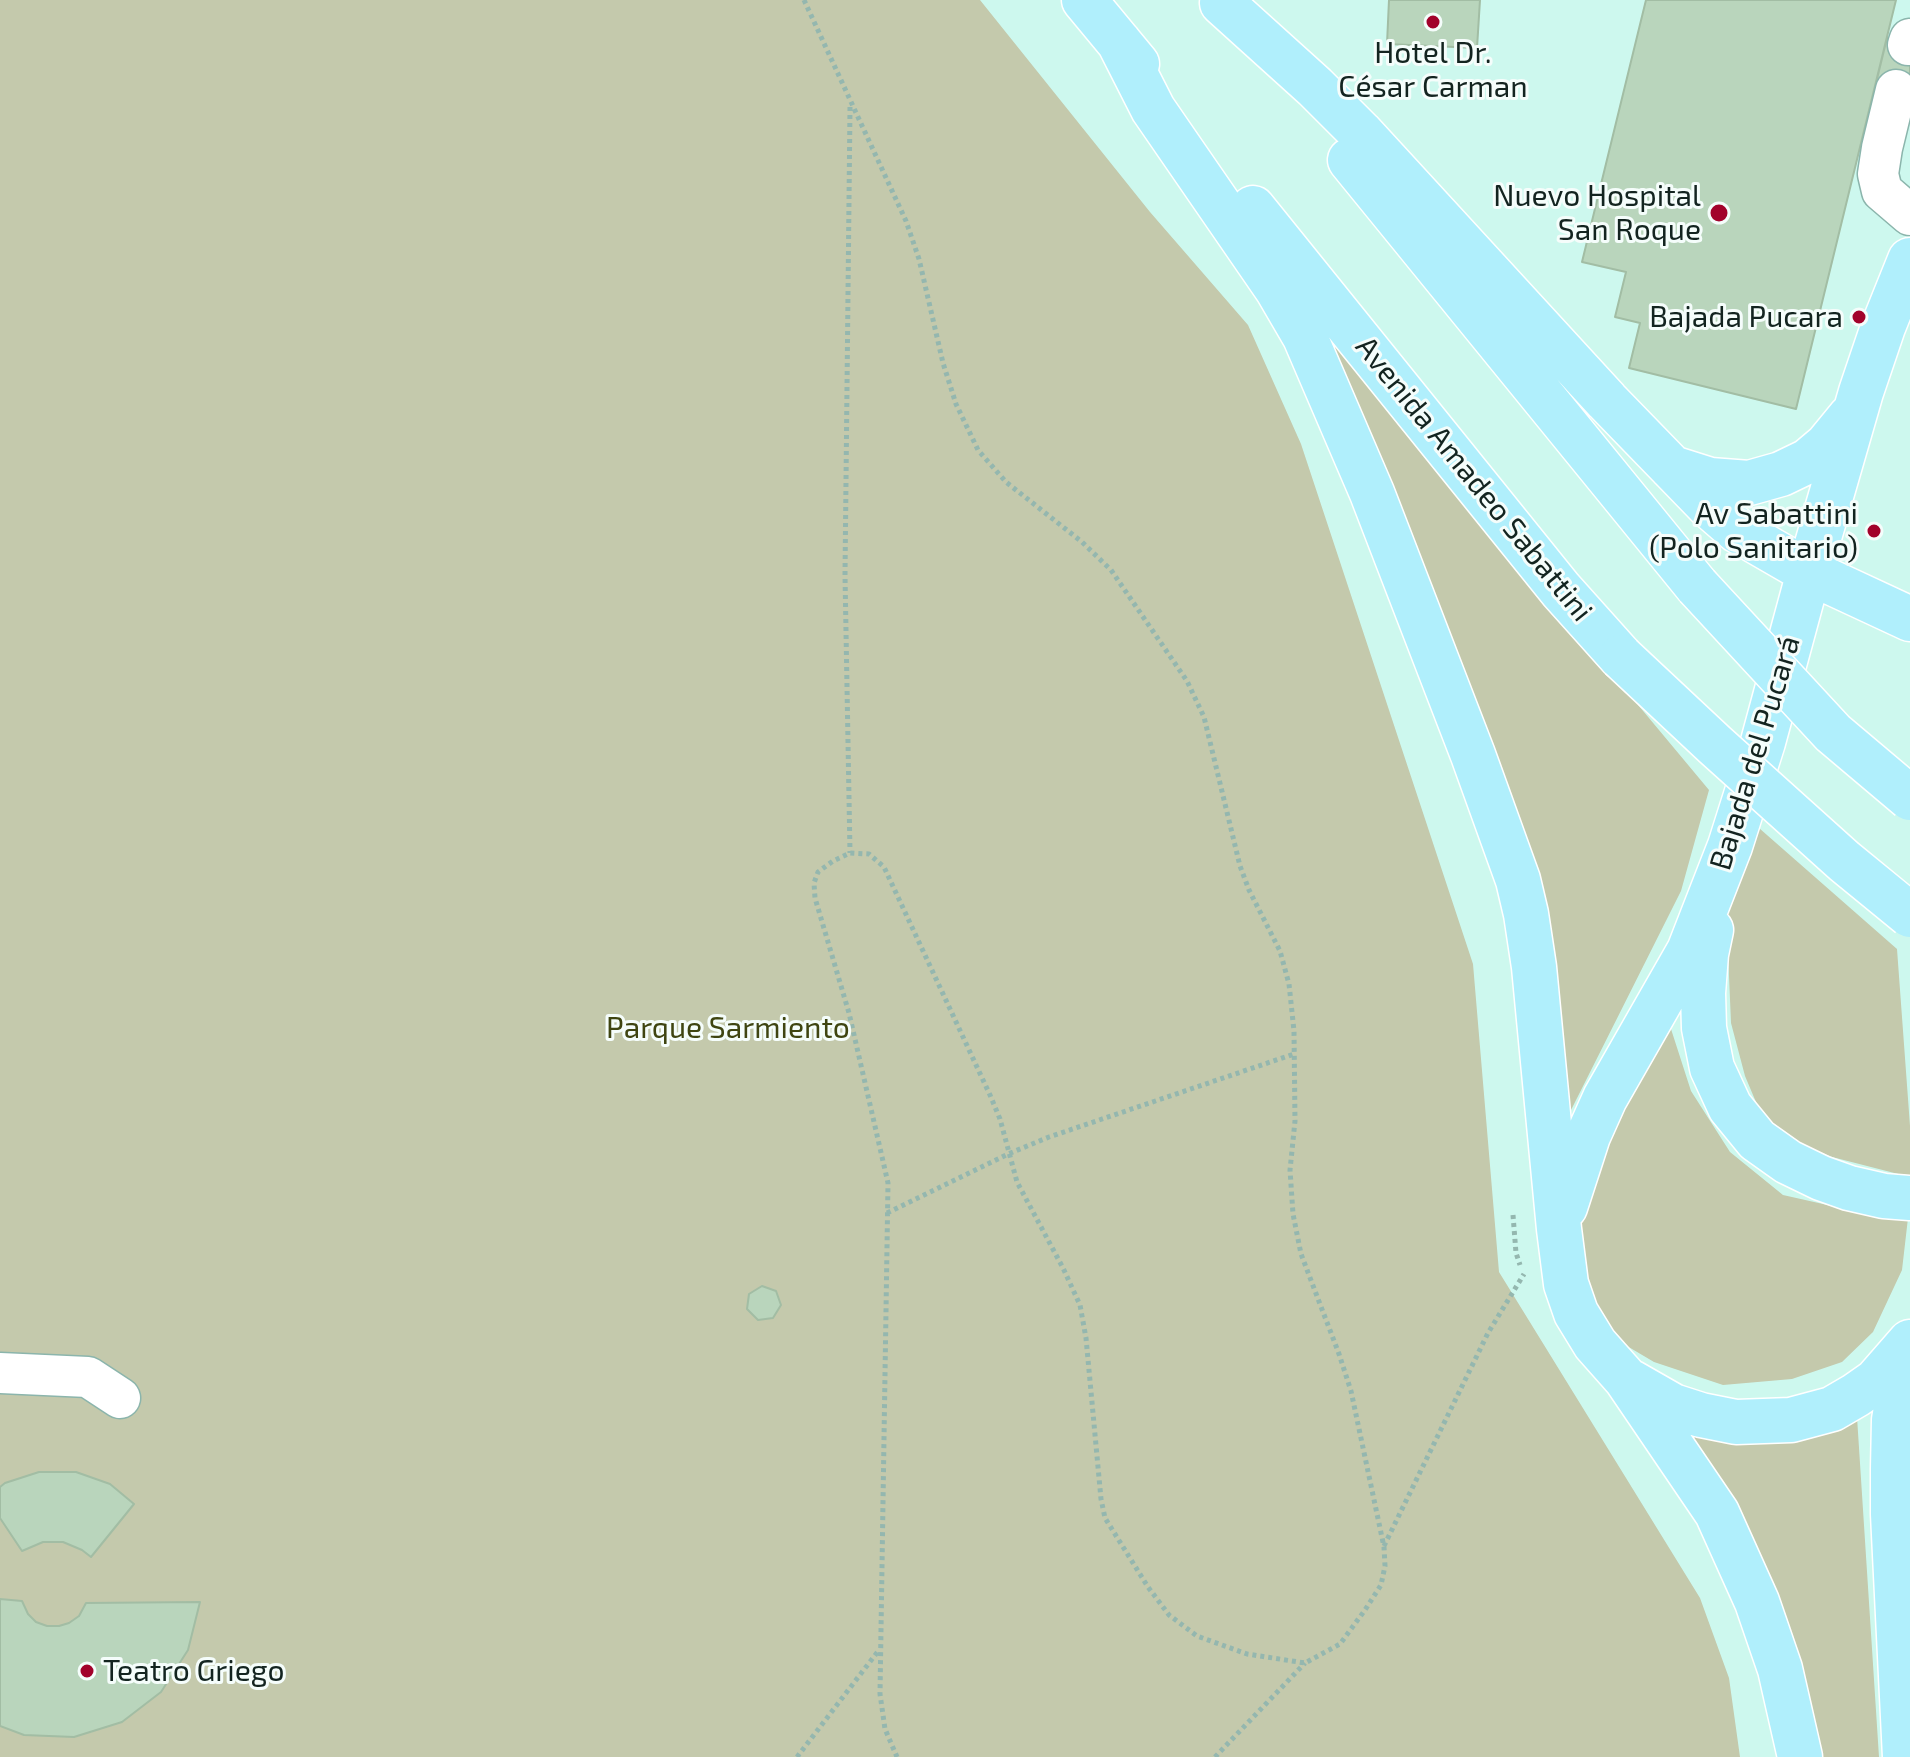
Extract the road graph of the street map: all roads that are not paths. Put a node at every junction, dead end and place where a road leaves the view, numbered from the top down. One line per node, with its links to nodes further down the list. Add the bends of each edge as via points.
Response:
1 (1084, 0): 3 (main road, Avenida Amadeo Sabattini)
2 (1221, 1): 8 (main road, via 1360,132); 11 (main road, bridge, via 1697,586 1833,733)
3 (1119, 42): 13 (main road, Avenida Amadeo Sabattini, bridge, via 1551,578 1621,657); 15 (main road, via 1153,109 1305,337 1473,755 1526,914)
4 (1896, 90): 5 (lane, via 1878,174 1882,191)
5 (1910, 215)
6 (1910, 260): 7 (main road, Bajada del Pucará)
7 (1856, 409): 8 (main road, via 1827,445 1781,474 1749,483 1710,480); 9 (main road, Bajada del Pucará)
8 (1670, 467): 9 (main road, via 1738,531)
9 (1809, 572): 10 (main road); 12 (main road, Bajada del Pucará)
10 (1910, 619)
11 (1910, 798)
12 (1730, 846): 14 (main road, via 1706,954 1703,993 1712,1068 1730,1107 1757,1140 1788,1162 1849,1188); 15 (main road, Bajada del Pucará, via 1689,951 1588,1136)
13 (1910, 915)
14 (1910, 1198)
15 (1559, 1229): 18 (main road, via 1566,1284 1576,1313)
16 (1910, 1345): 18 (main road, via 1856,1395 1832,1409 1791,1420 1736,1422 1701,1415 1673,1406); 21 (main road, via 1894,1420 1893,1469)
17 (0, 1373): 19 (lane, via 88,1377)
18 (1626, 1379): 20 (main road, via 1717,1513 1738,1557 1780,1669)
19 (120, 1398)
20 (1800, 1757)
21 (1905, 1757)

